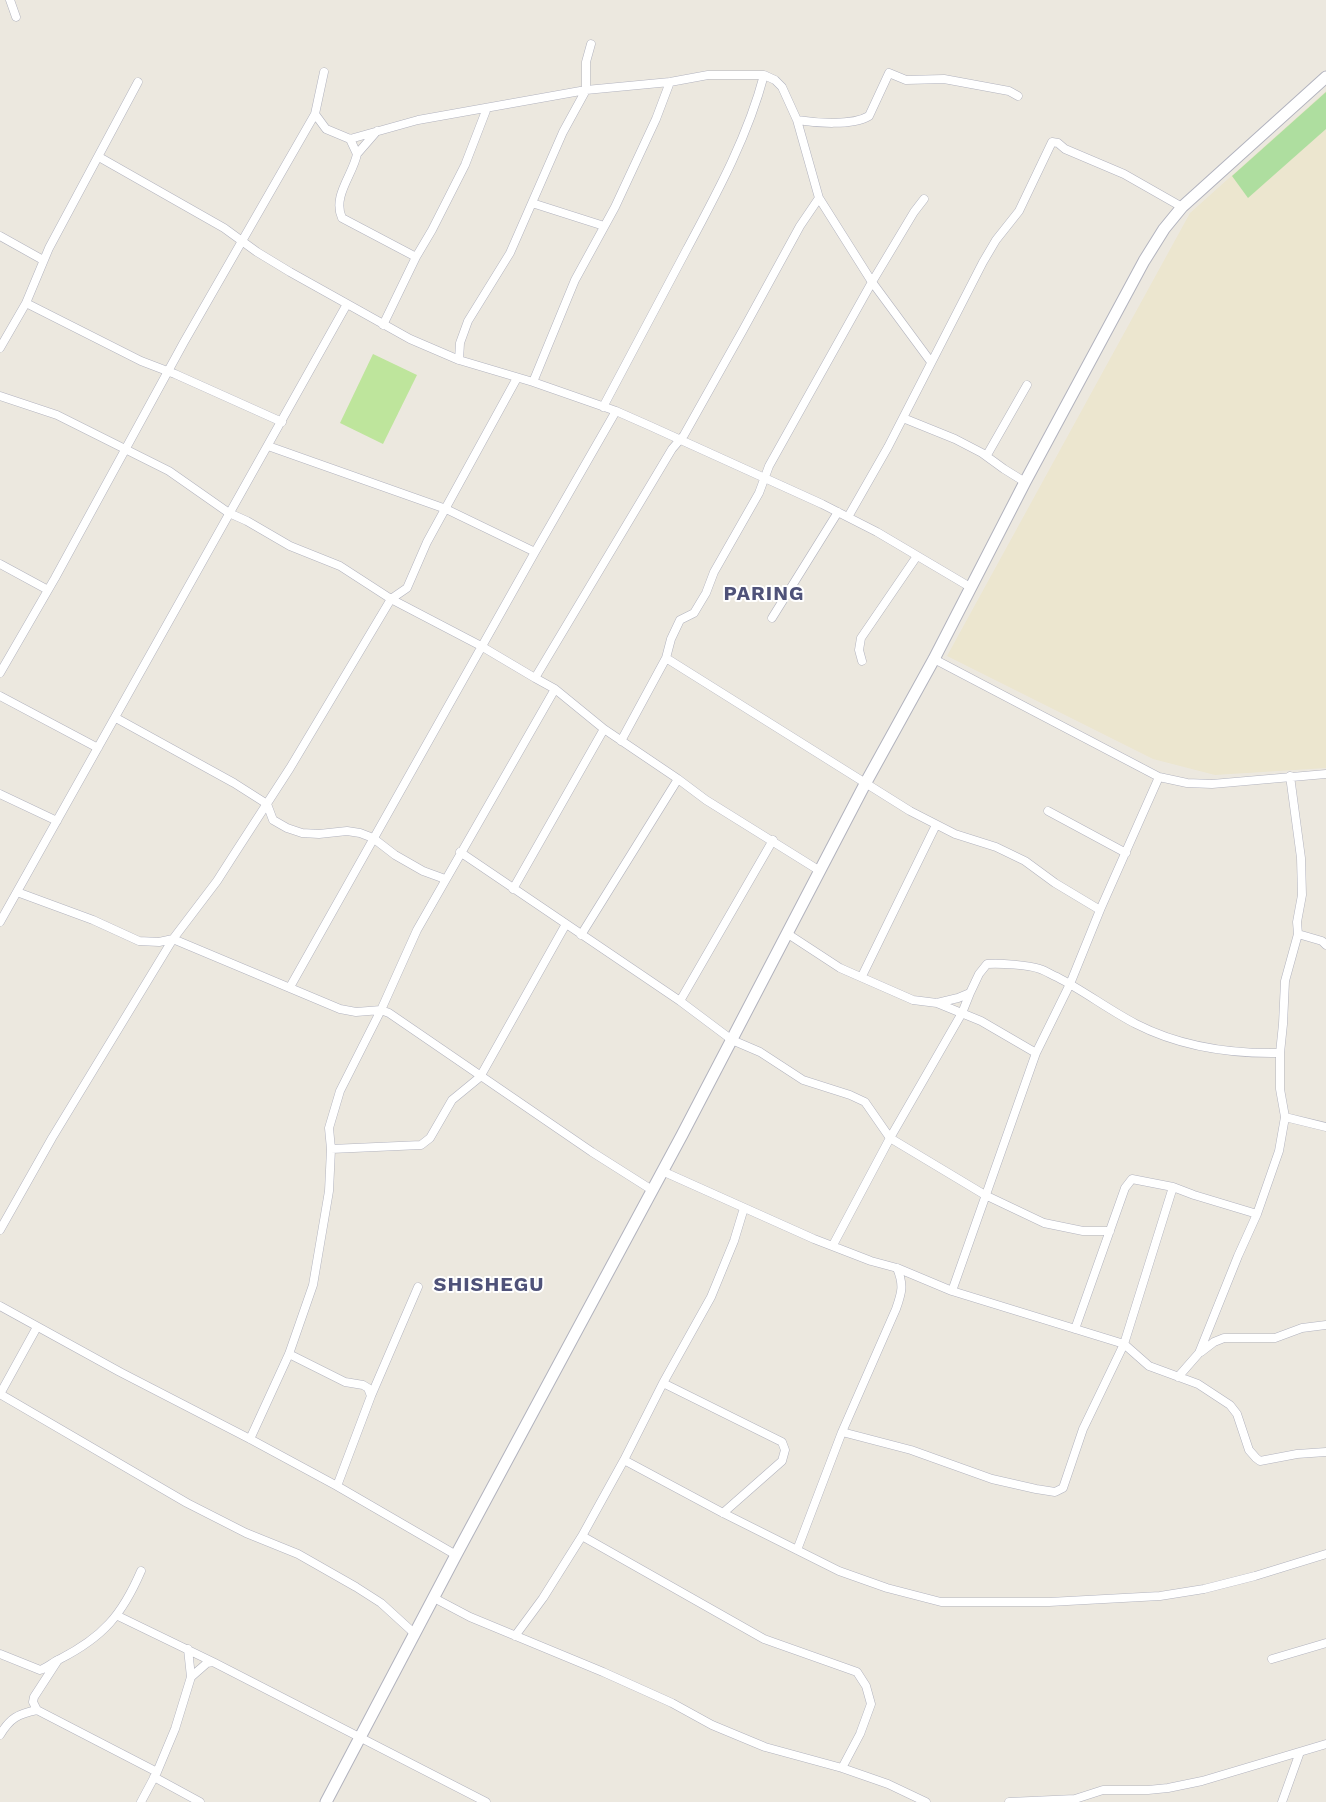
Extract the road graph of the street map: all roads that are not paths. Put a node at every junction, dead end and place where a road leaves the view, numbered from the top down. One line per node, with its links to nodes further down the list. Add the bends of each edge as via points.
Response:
1 (10, 0): 2 (street)
2 (16, 17)
3 (591, 44): 9 (street, via 586,62)
4 (324, 72): 12 (street)
5 (764, 75): 8 (street, via 708,75); 13 (street, via 782,87); 39 (street, via 757,100 714,198)
6 (1326, 77): 21 (main road)
7 (138, 82): 17 (street)
8 (670, 82): 9 (street); 22 (street, via 656,119)
9 (586, 90): 11 (street); 20 (street, via 563,132)
10 (1018, 96): 13 (street, via 1009,90 944,79 906,80 889,73 869,116 864,119)
11 (486, 108): 14 (street); 25 (street, via 465,165)
12 (315, 114): 15 (street, via 326,129); 24 (street)
13 (797, 120): 18 (street)
14 (379, 130): 15 (street); 16 (street)
15 (350, 139): 16 (street)
16 (357, 154): 25 (street, via 341,196 339,208 342,218)
17 (99, 157): 24 (street); 26 (street)
18 (819, 198): 27 (street); 43 (street, via 800,226)
19 (924, 199): 27 (street)
20 (532, 203): 22 (street); 32 (street, via 510,254 468,322 460,343)
21 (1182, 207): 33 (street, via 1124,174 1052,142 1019,211 990,249); 48 (main road, via 1144,261)
22 (604, 226): 36 (street, via 574,280)
23 (0, 236): 26 (street)
24 (243, 240): 29 (street, via 270,260); 34 (street)
25 (416, 257): 30 (street)
26 (43, 260): 28 (street)
27 (872, 282): 33 (street); 47 (street)
28 (26, 303): 31 (street); 34 (street, via 141,361)
29 (347, 304): 30 (street); 42 (street)
30 (384, 325): 32 (street)
31 (0, 348)
32 (459, 360): 35 (street)
33 (931, 362): 41 (street)
34 (168, 371): 42 (street); 45 (street)
35 (517, 378): 36 (street); 49 (street)
36 (534, 382): 39 (street)
37 (1027, 385): 46 (street)
38 (0, 396): 45 (street, via 57,415)
39 (603, 407): 40 (street)
40 (616, 412): 43 (street); 53 (street)
41 (903, 418): 46 (street); 52 (street)
42 (282, 422): 44 (street)
43 (680, 440): 47 (street); 65 (street, via 666,458)
44 (268, 446): 49 (street); 50 (street)
45 (126, 450): 50 (street, via 169,471); 57 (street)
46 (986, 455): 48 (street)
47 (765, 478): 51 (street); 61 (street, via 706,593 694,613 680,620)
48 (1025, 482): 56 (main road)
49 (446, 508): 53 (street); 58 (street, via 407,588)
50 (229, 512): 58 (street, via 290,546 340,566); 68 (street)
51 (838, 512): 52 (street); 59 (street)
52 (848, 517): 54 (street)
53 (535, 552): 60 (street)
54 (918, 556): 56 (street); 63 (street, via 861,638 859,650)
55 (0, 564): 57 (street)
56 (970, 586): 62 (main road)
57 (48, 590): 64 (street)
58 (391, 599): 60 (street); 78 (street)
59 (772, 618)
60 (482, 646): 65 (street); 82 (street)
61 (666, 658): 70 (street); 76 (street)
62 (934, 659): 74 (street); 76 (main road)
63 (862, 661)
64 (0, 673)
65 (535, 678): 66 (street)
66 (554, 689): 69 (street); 84 (street)
67 (0, 696): 71 (street)
68 (116, 718): 71 (street); 78 (street)
69 (604, 729): 70 (street); 88 (street)
70 (621, 741): 75 (street)
71 (98, 748): 80 (street)
72 (1326, 774): 73 (street)
73 (1290, 776): 74 (street, via 1212,784); 94 (street, via 1303,879)
74 (1159, 778): 85 (street)
75 (678, 779): 83 (street, via 706,800); 95 (street)
76 (865, 784): 81 (street); 86 (main road)
77 (0, 794): 80 (street)
78 (267, 804): 82 (street, via 273,820 302,833 347,831); 96 (street, via 217,881)
79 (1048, 811): 85 (street)
80 (57, 821): 89 (street)
81 (936, 825): 90 (street, via 1026,861); 98 (street)
82 (373, 838): 87 (street, via 400,858); 100 (street)
83 (773, 840): 86 (street); 102 (street)
84 (460, 852): 87 (street); 88 (street)
85 (1126, 853): 90 (street)
86 (820, 871): 93 (main road)
87 (445, 879): 104 (street, via 417,930)
88 (513, 889): 92 (street)
89 (17, 892): 91 (street); 96 (street, via 139,941)
90 (1100, 910): 99 (street)
91 (1, 917)
92 (566, 924): 95 (street); 109 (street)
93 (788, 934): 98 (street, via 840,968); 106 (main road)
94 (1298, 934): 97 (street); 107 (street, via 1285,981)
95 (581, 935): 102 (street)
96 (173, 939): 100 (street); 120 (street)
97 (1326, 945)
98 (862, 976): 103 (street, via 912,1000)
99 (1070, 984): 101 (street, via 1040,968 997,963 987,964); 107 (street, via 1136,1024 1172,1039 1223,1050); 108 (street)
100 (290, 987): 104 (street, via 340,1009 356,1012)
101 (970, 993): 103 (street); 105 (street)
102 (680, 1001): 106 (street)
103 (937, 1003): 105 (street)
104 (381, 1010): 109 (street, via 424,1036); 113 (street, via 340,1091 330,1128)
105 (962, 1013): 108 (street); 112 (street)
106 (732, 1040): 112 (street, via 760,1052 803,1080 850,1094 865,1102); 114 (main road)
107 (1280, 1052): 110 (street, via 1280,1089)
108 (1036, 1053): 117 (street)
109 (480, 1077): 113 (street, via 452,1100 430,1138 421,1145); 116 (street)
110 (1285, 1117): 111 (street); 119 (street, via 1280,1151)
111 (1326, 1127)
112 (890, 1138): 117 (street); 122 (street)
113 (331, 1149): 131 (street, via 329,1191 313,1285)
114 (662, 1171): 116 (main road); 118 (street)
115 (1173, 1187): 119 (street); 121 (street, via 1132,1179 1125,1188); 130 (street)
116 (652, 1190): 146 (main road)
117 (985, 1195): 121 (street, via 1044,1223 1083,1231); 125 (street)
118 (744, 1208): 122 (street); 134 (street, via 710,1297)
119 (1257, 1214): 132 (street)
120 (0, 1230)
121 (1110, 1231): 129 (street)
122 (832, 1245): 123 (street)
123 (896, 1268): 125 (street); 137 (street, via 902,1282 902,1293)
124 (418, 1287): 136 (street)
125 (952, 1291): 129 (street)
126 (0, 1306): 128 (street)
127 (1326, 1325): 132 (street, via 1302,1328 1274,1338 1224,1338)
128 (37, 1327): 135 (street); 138 (street)
129 (1075, 1329): 130 (street)
130 (1124, 1344): 133 (street, via 1149,1366); 137 (street, via 1083,1429 1063,1488 1055,1492 992,1479 911,1450)
131 (289, 1354): 136 (street, via 345,1382 368,1388); 138 (street)
132 (1199, 1354): 133 (street)
133 (1178, 1377): 139 (street, via 1198,1384 1230,1405 1237,1414 1249,1450 1256,1458 1264,1461)
134 (663, 1383): 140 (street); 142 (street, via 782,1442 785,1450 782,1461)
135 (0, 1394): 150 (street, via 187,1503 246,1533 298,1554 356,1587 381,1603)
136 (371, 1396): 141 (street)
137 (842, 1432): 144 (street)
138 (250, 1439): 141 (street)
139 (1326, 1452)
140 (624, 1460): 142 (street); 143 (street)
141 (338, 1486): 146 (street)
142 (724, 1513): 144 (street)
143 (582, 1536): 151 (street); 164 (street, via 764,1639 857,1672 866,1686 871,1704)
144 (797, 1550): 145 (street, via 839,1571 941,1602 1049,1602 1160,1596 1212,1587)
145 (1326, 1554)
146 (456, 1555): 148 (main road)
147 (142, 1571): 149 (street)
148 (434, 1598): 150 (main road); 151 (street)
149 (118, 1616): 153 (street); 156 (street, via 75,1652)
150 (415, 1634): 161 (main road)
151 (515, 1636): 164 (street, via 603,1672 765,1747)
152 (1326, 1643): 155 (street)
153 (188, 1649): 157 (street); 158 (street)
154 (0, 1654): 156 (street, via 40,1670)
155 (1272, 1659)
156 (58, 1660): 159 (street, via 34,1698)
157 (213, 1662): 158 (street, via 207,1663); 161 (street)
158 (191, 1677): 165 (street, via 175,1729)
159 (37, 1710): 160 (street, via 11,1719); 165 (street)
160 (0, 1735)
161 (361, 1737): 166 (street); 169 (main road)
162 (1326, 1744): 163 (street)
163 (1300, 1752): 173 (street, via 1168,1788 1103,1790 1075,1799); 174 (street)
164 (842, 1768): 172 (street)
165 (156, 1774): 167 (street); 168 (street)
166 (464, 1792): 170 (street); 171 (street)
167 (141, 1802)
168 (200, 1802)
169 (326, 1802)
170 (463, 1802)
171 (486, 1802)
172 (926, 1802)
173 (1009, 1802)
174 (1282, 1802)

